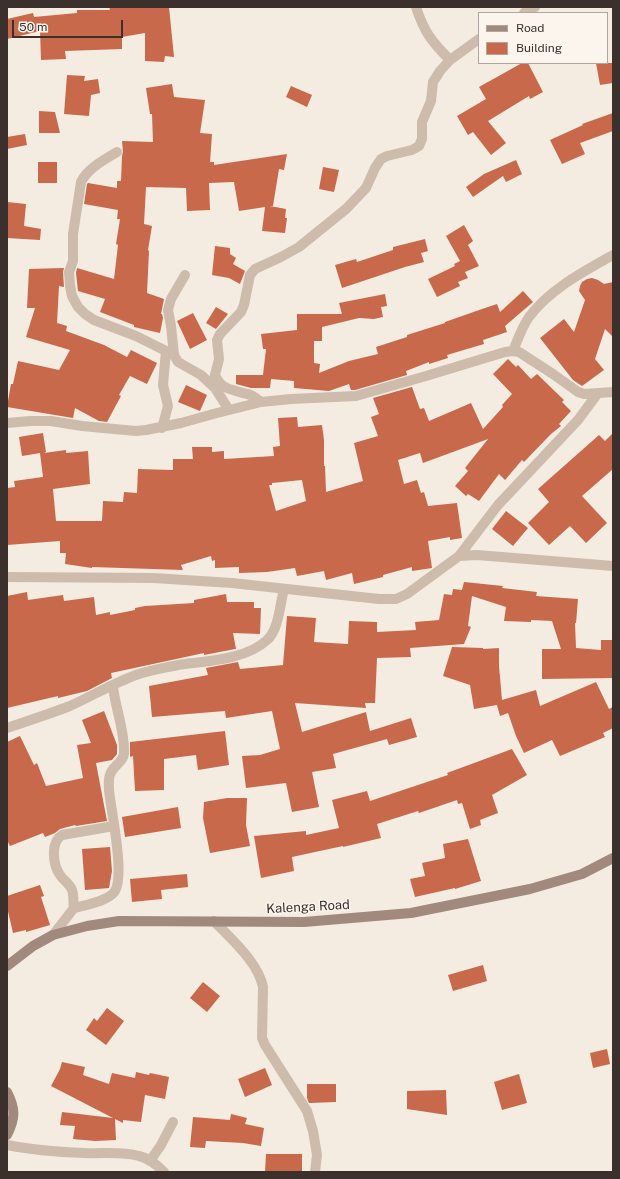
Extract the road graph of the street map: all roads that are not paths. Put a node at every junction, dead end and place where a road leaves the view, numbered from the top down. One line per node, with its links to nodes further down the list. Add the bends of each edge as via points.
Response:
1 (416, 7): 5 (street, via 428,36)
2 (535, 7): 3 (street)
3 (526, 12)
4 (478, 40): 5 (street)
5 (450, 60): 13 (street, via 433,82 431,101 422,122 422,139 419,146 381,159 366,188 346,209 299,246 255,269 250,275 241,312 217,340 219,359 215,375 220,384 227,389 248,394)
6 (117, 152): 10 (street, via 84,176 81,182 73,234 73,261 69,272 71,291 78,307 94,320 136,336)
7 (613, 255): 9 (street, via 568,281 550,296 530,317)
8 (185, 275): 10 (street, via 170,299)
9 (513, 351): 12 (street, via 519,352 578,392); 13 (street, via 356,396)
10 (170, 353): 14 (street, via 178,362 201,375 215,388); 16 (street, via 163,384 168,406)
11 (613, 392): 12 (street)
12 (598, 393): 17 (street, via 578,420 493,511)
13 (262, 402): 14 (street)
14 (229, 410): 16 (street)
15 (7, 423): 16 (street, via 51,421 136,431)
16 (162, 428)
17 (459, 556): 18 (street, via 477,555); 20 (street, via 407,594 396,598 379,600)
18 (613, 566)
19 (7, 578): 20 (street, via 154,578)
20 (284, 589): 21 (street, via 273,633 256,648 228,658 150,671)
21 (113, 686): 22 (street, via 69,706); 23 (street, via 124,751 123,758 109,775)
22 (7, 728)
23 (114, 826): 25 (street, via 118,873 115,892 100,901); 25 (street, via 58,838 54,856 56,869 71,888)
24 (613, 858): 26 (main road, Kalenga Road, via 582,874 530,889 411,913 304,922)
25 (74, 908): 27 (street)
26 (214, 922): 27 (main road, Kalenga Road, via 119,921); 35 (street, via 234,941 262,981 262,1038 307,1111 317,1154)
27 (53, 935): 28 (main road, Kalenga Road, via 33,946)
28 (7, 966)
29 (7, 1092): 31 (main road, via 14,1108 14,1120)
30 (173, 1122): 33 (street, via 162,1145)
31 (7, 1135)
32 (7, 1145): 33 (street, via 40,1151 116,1152)
33 (150, 1160): 34 (street)
34 (164, 1172)
35 (315, 1172)

